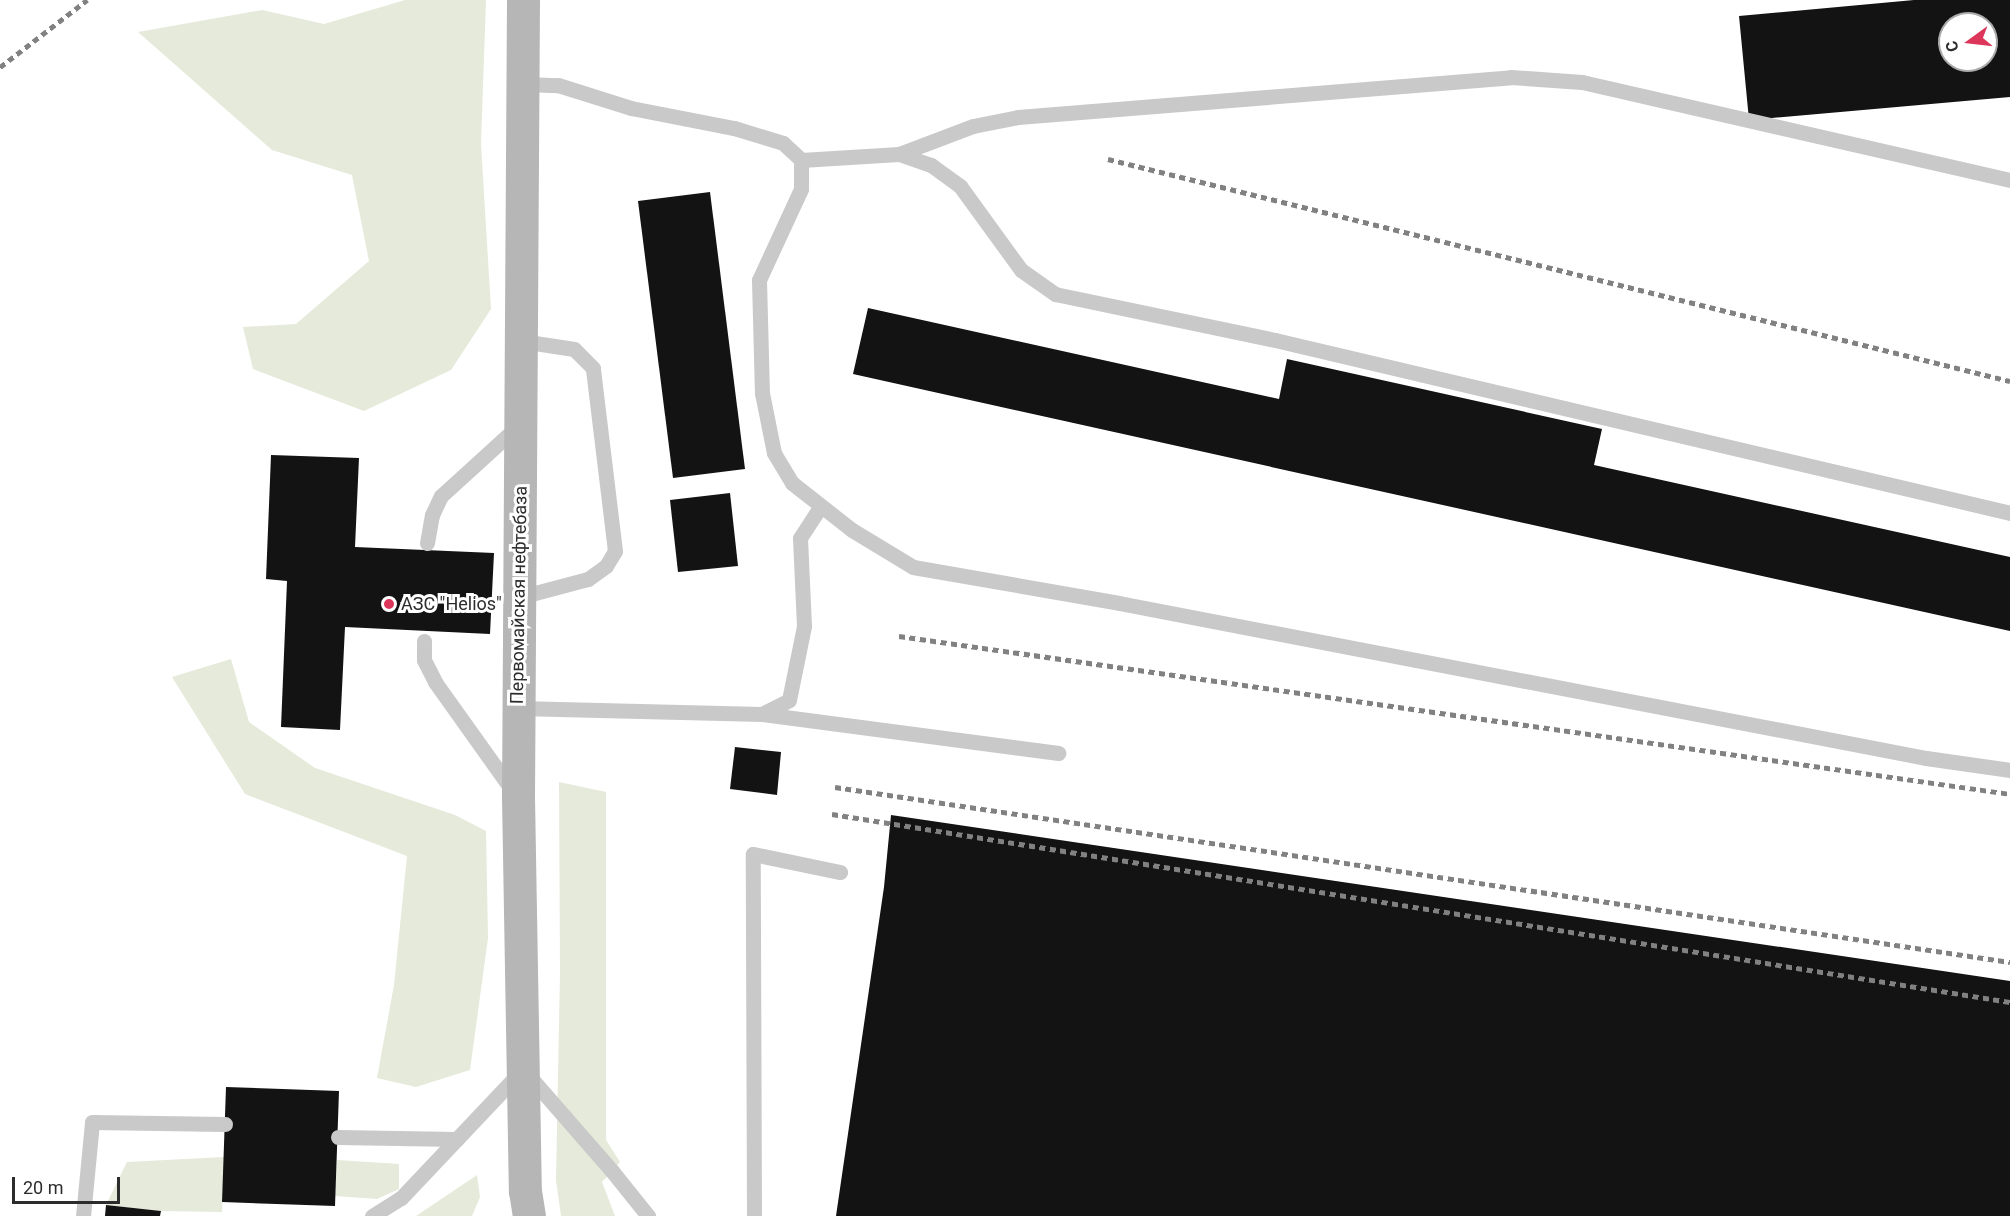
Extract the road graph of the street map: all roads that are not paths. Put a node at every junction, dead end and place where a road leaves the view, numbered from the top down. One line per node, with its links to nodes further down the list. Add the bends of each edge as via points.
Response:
1 (524, 0): 2 (main road, Первомайская нефтебаза)
2 (523, 84): 4 (lane, via 558,85 631,108 734,128 783,143); 6 (main road, Первомайская нефтебаза)
3 (899, 154): 4 (lane); 5 (lane, via 973,126 1018,117 1511,77 1582,82); 9 (lane, via 931,165 960,186 1021,270 1055,294 1275,340)
4 (801, 160): 8 (lane, via 801,189 759,280 762,393 774,453 792,483)
5 (2010, 180)
6 (522, 340): 7 (main road, Первомайская нефтебаза); 11 (lane, via 574,349 593,369 615,551 606,566 588,579)
7 (520, 424): 10 (lane, via 441,496 432,515); 11 (main road, Первомайская нефтебаза)
8 (821, 506): 14 (lane, via 800,538 804,626 789,700); 16 (lane, via 913,567 1926,758)
9 (2010, 513)
10 (427, 543)
11 (520, 597): 13 (main road, Первомайская нефтебаза)
12 (424, 641): 17 (lane, via 424,660 435,682)
13 (518, 708): 14 (lane); 17 (main road, Первомайская нефтебаза)
14 (762, 714): 15 (lane)
15 (1058, 753)
16 (2010, 770)
17 (518, 797): 19 (main road, Первомайская нефтебаза)
18 (840, 872): 27 (lane, via 753,854)
19 (523, 1069): 22 (lane); 23 (main road, Первомайская нефтебаза); 26 (lane)
20 (225, 1124): 24 (lane, via 92,1122)
21 (338, 1137): 22 (lane)
22 (457, 1139): 25 (lane, via 401,1198)
23 (525, 1208)
24 (82, 1216)
25 (372, 1216)
26 (648, 1216)
27 (754, 1216)

